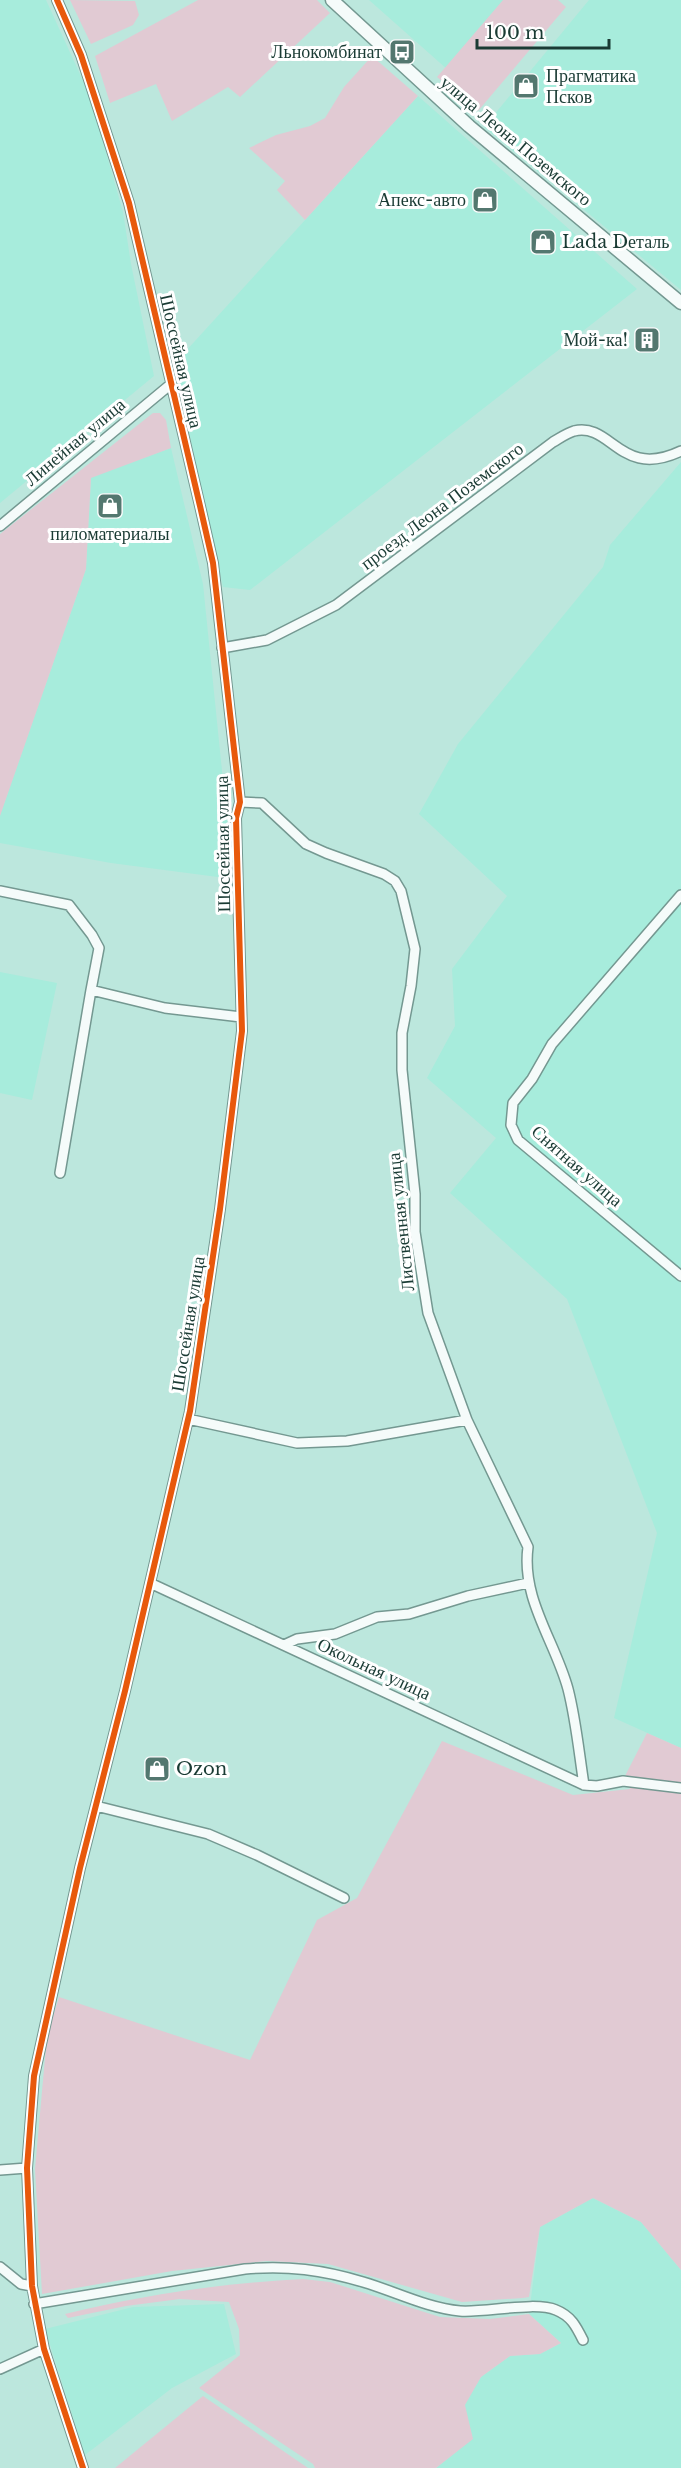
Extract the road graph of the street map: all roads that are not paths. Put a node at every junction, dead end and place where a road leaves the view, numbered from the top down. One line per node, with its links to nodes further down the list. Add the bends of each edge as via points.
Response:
1 (57, 0): 4 (street, Шоссейная улица, via 81,55 129,203)
2 (332, 0): 3 (main road, улица Леона Поземского, via 469,126)
3 (681, 303)
4 (171, 384): 6 (street, Линейная улица); 7 (street, Шоссейная улица, via 213,563)
5 (681, 452): 7 (street, проезд Леона Поземского, via 640,460 600,435 583,430 569,432 336,605 267,640)
6 (0, 526)
7 (222, 648): 8 (street, Шоссейная улица)
8 (240, 802): 12 (street, Шоссейная улица, via 236,818); 16 (street, Лиственная улица, via 262,803 306,843 384,874 401,891 414,949 402,1034 402,1070 415,1194 415,1232 428,1313)
9 (0, 891): 11 (street, via 69,905 99,948)
10 (681, 896): 14 (street, Снятная улица, via 552,1044 513,1102 511,1114 518,1140)
11 (91, 990): 12 (street, via 165,1008); 13 (street)
12 (242, 1017): 15 (street, Шоссейная улица, via 220,1209)
13 (60, 1173)
14 (681, 1276)
15 (188, 1419): 16 (street, via 297,1443 347,1441); 17 (street, Шоссейная улица)
16 (467, 1420): 18 (street, Лиственная улица, via 528,1548)
17 (150, 1583): 19 (street, Окольная улица); 22 (street, Шоссейная улица)
18 (528, 1583): 19 (street, via 409,1614 377,1617 335,1634); 20 (street, Лиственная улица, via 568,1690)
19 (284, 1644): 20 (street, Окольная улица)
20 (584, 1785): 21 (street, via 623,1781)
21 (681, 1788)
22 (96, 1806): 23 (street, via 208,1834); 24 (street, Шоссейная улица, via 34,2076)
23 (344, 1898)
24 (27, 2168): 25 (street); 27 (street, Шоссейная улица)
25 (0, 2170)
26 (0, 2267): 27 (street, via 21,2284)
27 (32, 2286): 28 (street, Шоссейная улица)
28 (34, 2304): 29 (street, via 279,2266 320,2271 457,2310 554,2309 571,2319); 30 (street, Шоссейная улица)
29 (583, 2340)
30 (44, 2349): 31 (street); 32 (street, Шоссейная улица)
31 (0, 2368)
32 (83, 2468)

